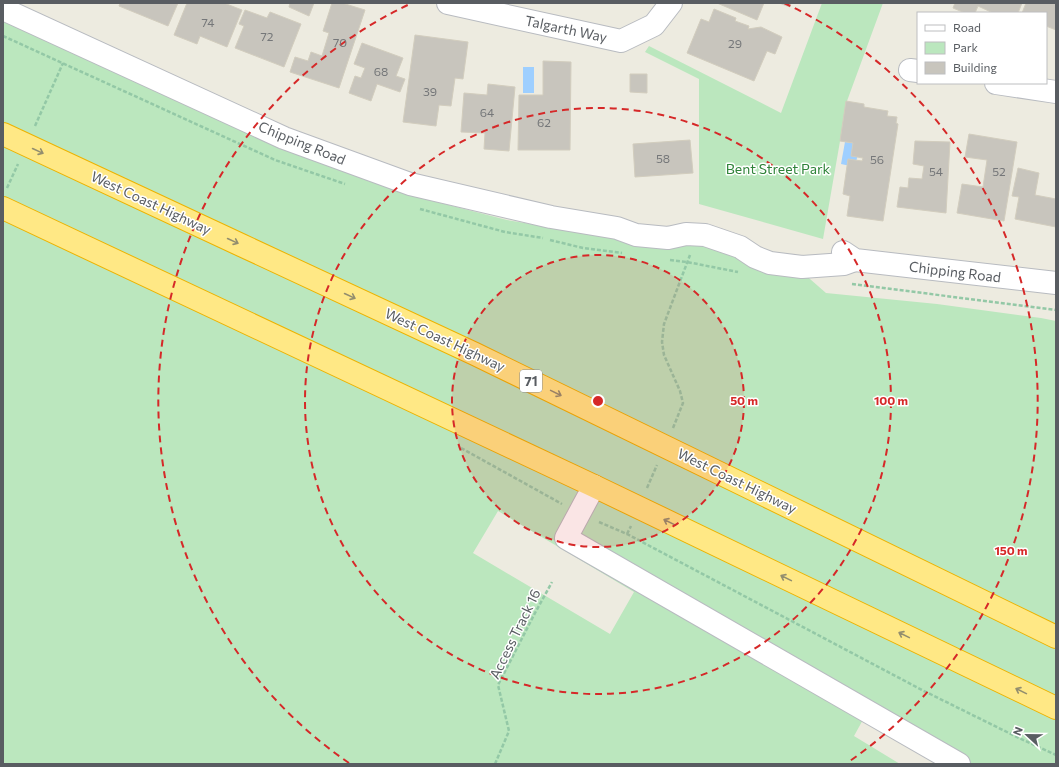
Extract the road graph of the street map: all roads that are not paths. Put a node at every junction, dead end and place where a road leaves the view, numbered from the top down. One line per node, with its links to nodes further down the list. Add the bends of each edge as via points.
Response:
1 (448, 3): 2 (street, Talgarth Way, via 621,41 654,25)
2 (671, 3)
3 (8, 8): 8 (street, Chipping Road, via 284,138 410,184 551,217)
4 (1003, 84): 5 (street)
5 (1056, 92)
6 (3, 134): 12 (highway, West Coast Highway / 71, one-way to 12, via 475,354)
7 (3, 208): 11 (highway)
8 (617, 228): 9 (street, Chipping Road, via 636,224 709,223 746,236 775,251 844,252); 9 (street, Chipping Road, via 636,236 668,238 686,234 705,234 740,247 770,264 802,267 844,264)
9 (855, 260): 10 (street, Chipping Road)
10 (1056, 283)
11 (594, 486): 13 (highway, one-way to 11); 14 (street, via 566,538)
12 (1056, 637)
13 (1056, 708)
14 (960, 764)

